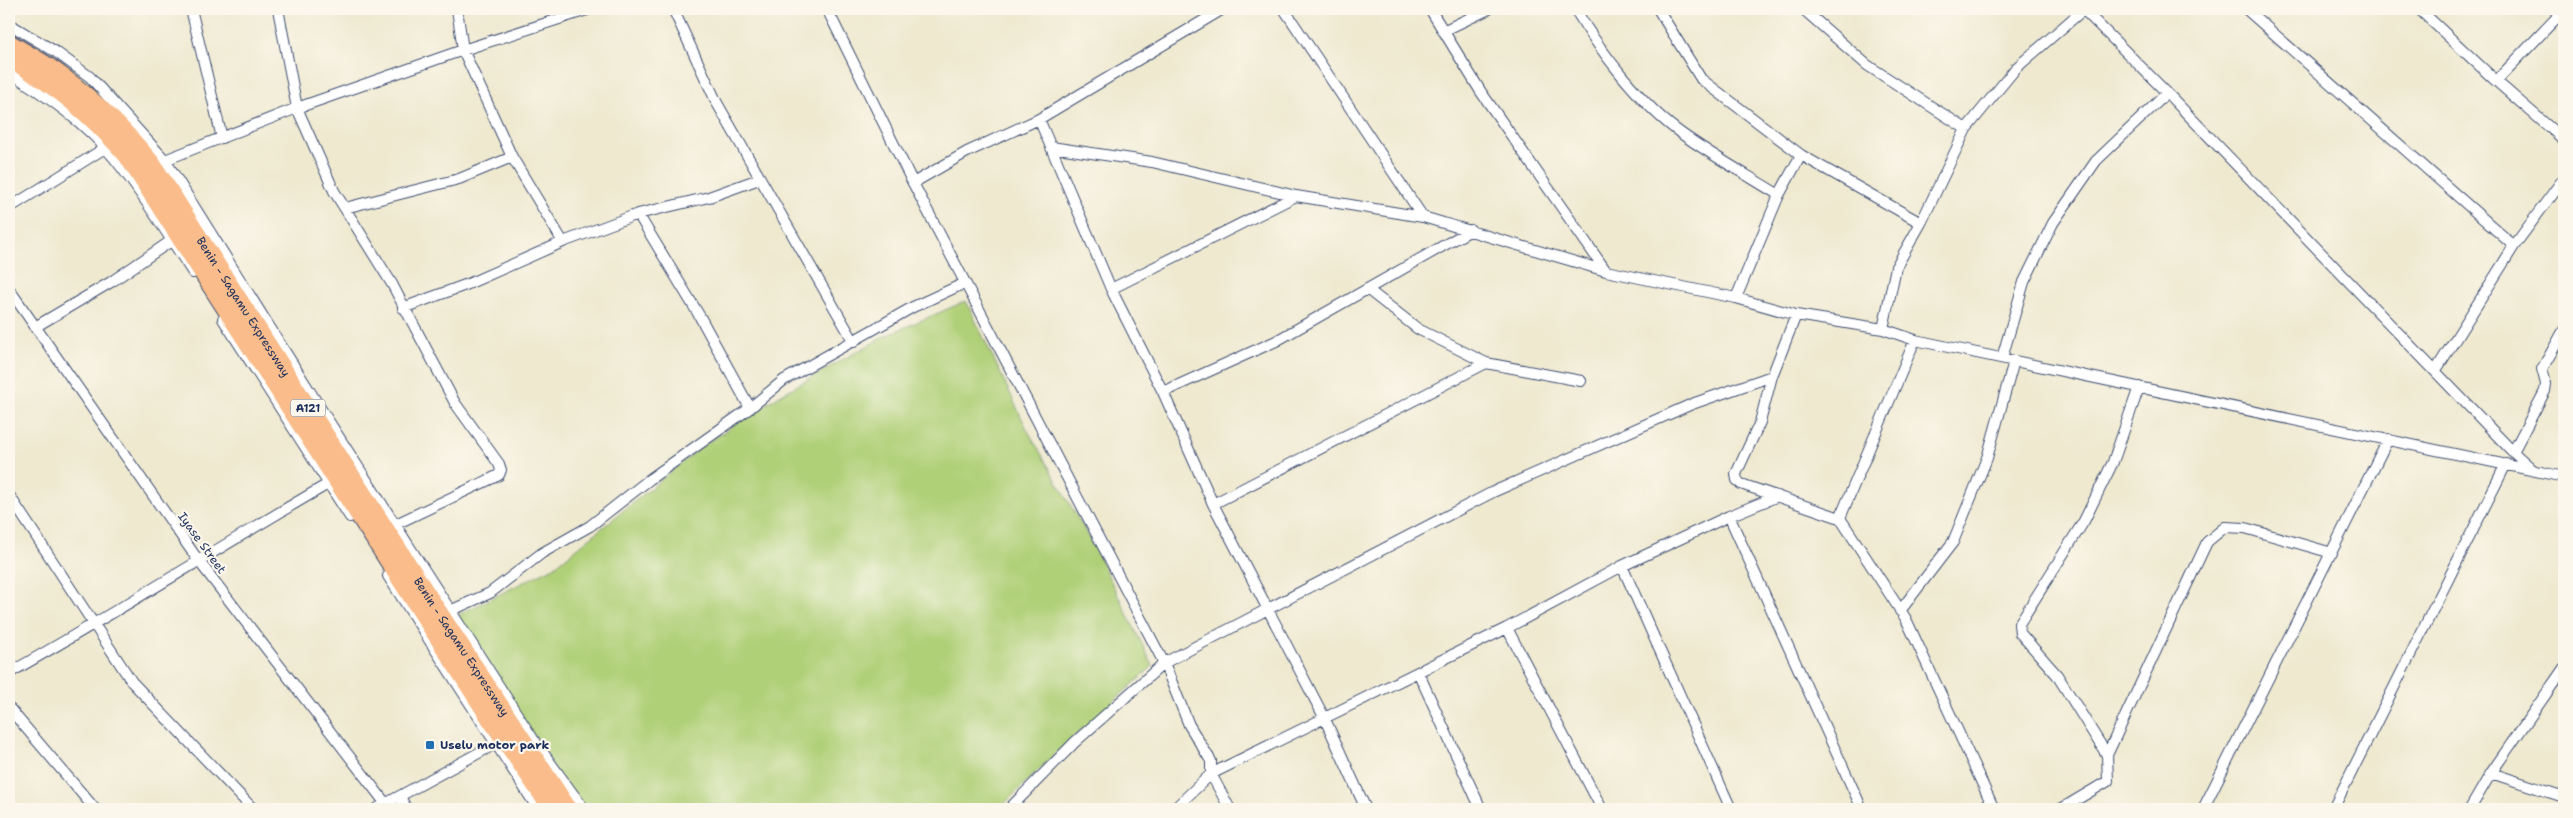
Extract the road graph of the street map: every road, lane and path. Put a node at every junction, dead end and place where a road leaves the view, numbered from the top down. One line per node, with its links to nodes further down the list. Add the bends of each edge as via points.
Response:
1 (191, 9): 29 (street)
2 (278, 9): 26 (street)
3 (457, 9): 21 (street)
4 (590, 9): 21 (street)
5 (673, 9): 37 (street, via 717,104)
6 (827, 9): 38 (street)
7 (1223, 9): 27 (street)
8 (1284, 9): 44 (street)
9 (1430, 9): 19 (street)
10 (1490, 9): 19 (street)
11 (1575, 9): 40 (street, via 1592,37 1636,92 1673,126)
12 (1658, 9): 33 (street, via 1701,79)
13 (1803, 9): 28 (street, via 1867,65)
14 (2084, 9): 25 (street); 28 (street, via 2016,68)
15 (2246, 9): 49 (street)
16 (2419, 9): 24 (street)
17 (2564, 10): 24 (street)
18 (9, 24): 35 (street, via 90,77)
19 (1443, 31): 50 (street, via 1481,92)
20 (9, 43): 111 (highway, Benin - Sagamu Expressway / A121, via 60,74 96,104 152,164)
21 (463, 50): 26 (street); 34 (street)
22 (9, 58): 110 (highway, A121, via 62,91 128,155)
23 (9, 72): 32 (street, via 69,113)
24 (2496, 81): 30 (street)
25 (2168, 93): 63 (street, via 2096,161 2053,223 2024,282); 66 (street)
26 (297, 108): 29 (street); 42 (street, via 334,191)
27 (1039, 119): 31 (street); 38 (street, via 968,152)
28 (1966, 129): 45 (street)
29 (222, 138): 35 (street)
30 (2564, 140)
31 (1051, 147): 39 (street, via 1152,162); 53 (street)
32 (105, 148): 41 (street); 47 (street, via 131,180)
33 (1801, 155): 40 (street); 45 (street)
34 (512, 157): 42 (street, via 459,179); 48 (street)
35 (165, 160): 83 (street)
36 (2564, 178): 49 (street)
37 (759, 179): 43 (street, via 709,197); 62 (street)
38 (913, 183): 51 (street)
39 (1296, 196): 44 (street); 53 (street)
40 (1779, 196): 55 (street)
41 (9, 208)
42 (345, 208): 56 (street, via 392,284)
43 (638, 214): 48 (street); 71 (street)
44 (1423, 217): 46 (street)
45 (1921, 223): 59 (street, via 1896,267)
46 (1471, 230): 50 (street); 54 (street)
47 (171, 241): 58 (street, via 111,282); 77 (street)
48 (562, 242): 56 (street, via 468,284)
49 (2514, 246): 66 (street)
50 (1606, 271): 55 (street)
51 (965, 283): 62 (street); 92 (street)
52 (9, 289): 58 (street, Iyase Street)
53 (1111, 289): 70 (street)
54 (1367, 289): 65 (street, via 1418,329); 70 (street, via 1276,342)
55 (1736, 298): 57 (street)
56 (403, 308): 83 (street, via 455,403 501,470 499,475)
57 (1796, 315): 59 (street); 67 (street)
58 (35, 327): 85 (street, Iyase Street)
59 (1883, 329): 61 (street)
60 (2564, 330): 73 (street, via 2542,369 2545,392)
61 (1915, 340): 63 (street); 82 (street)
62 (854, 342): 71 (street, via 784,380)
63 (2002, 358): 64 (street)
64 (2014, 361): 69 (street); 89 (street, via 1988,458 1953,542)
65 (1486, 363): 68 (street); 80 (street)
66 (2436, 370): 73 (street)
67 (1772, 376): 79 (street, via 1760,422 1736,474 1741,484); 88 (street, via 1692,404 1493,492)
68 (1581, 380)
69 (2139, 387): 72 (street); 99 (street, via 2114,462 2084,521 2019,624 2020,633 2057,675)
70 (1163, 392): 80 (street)
71 (750, 408): 87 (street, via 590,526 542,553 490,593)
72 (2388, 439): 74 (street); 84 (street)
73 (2512, 452): 75 (street)
74 (2506, 464): 75 (street); 124 (street)
75 (2534, 470): 76 (street)
76 (2564, 478)
77 (328, 484): 85 (street); 98 (street)
78 (9, 495): 90 (street)
79 (1778, 496): 81 (street); 82 (street)
80 (1213, 504): 88 (street)
81 (1730, 516): 86 (street); 120 (street)
82 (1840, 518): 89 (street)
83 (396, 524): 87 (street)
84 (2332, 553): 99 (street, via 2246,528 2225,527 2207,542); 123 (street)
85 (198, 560): 90 (street); 104 (street, Iyase Street)
86 (1622, 566): 91 (street); 119 (street)
87 (452, 610): 112 (street, via 533,738)
88 (1267, 610): 92 (street); 97 (street)
89 (1900, 611): 121 (street)
90 (94, 625): 95 (street); 106 (street, via 132,682)
91 (1507, 628): 94 (street); 118 (street)
92 (1164, 663): 101 (street, via 1189,725 1211,761); 113 (street, via 1075,742)
93 (2564, 668): 100 (street)
94 (1418, 672): 97 (street); 117 (street)
95 (9, 673)
96 (9, 708): 105 (street)
97 (1324, 717): 101 (street); 116 (street)
98 (495, 744): 102 (street); 109 (street)
99 (2107, 755): 122 (street, via 2108,781)
100 (2491, 773): 103 (street); 125 (street)
101 (1211, 774): 114 (street); 115 (street)
102 (400, 797): 104 (street); 108 (street)
103 (2564, 797)
104 (386, 804): 107 (street)
105 (95, 809)
106 (253, 809)
107 (376, 809)
108 (407, 809)
109 (538, 809)
110 (552, 809)
111 (568, 809)
112 (584, 809)
113 (1009, 809)
114 (1174, 809)
115 (1230, 809)
116 (1366, 809)
117 (1481, 809)
118 (1602, 809)
119 (1731, 809)
120 (1862, 809)
121 (1994, 809)
122 (2061, 809)
123 (2203, 809)
124 (2333, 809)
125 (2470, 809)

